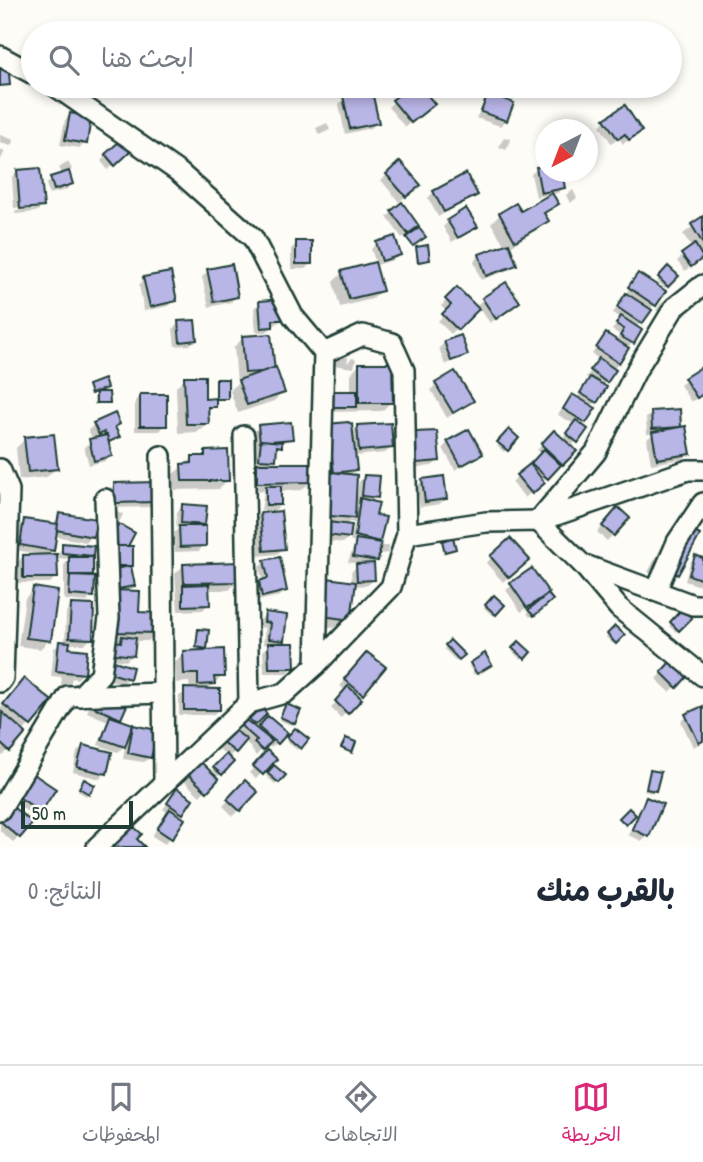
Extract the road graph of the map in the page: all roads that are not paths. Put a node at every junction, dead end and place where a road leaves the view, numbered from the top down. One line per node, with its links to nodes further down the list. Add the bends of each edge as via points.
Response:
1 (0, 56): 2 (street)
2 (21, 67)
3 (72, 98): 5 (street, via 180,173 253,239 293,317)
4 (703, 285): 12 (street, via 674,308 636,369 596,452)
5 (324, 353): 13 (street, via 363,335 392,343 404,370); 17 (street)
6 (244, 436): 22 (street)
7 (161, 456): 20 (street)
8 (0, 469): 19 (street, via 9,491)
9 (703, 470): 12 (street, via 688,470)
10 (105, 499): 21 (street, via 109,618 100,674)
11 (703, 503): 15 (street, via 677,542)
12 (538, 521): 13 (street, via 486,522); 14 (street)
13 (407, 534): 17 (street, via 391,587)
14 (582, 564): 15 (street); 18 (street, via 619,608)
15 (656, 591): 16 (street)
16 (703, 605)
17 (316, 665): 22 (street, via 285,693)
18 (703, 676)
19 (0, 682)
20 (163, 694): 21 (street); 23 (street)
21 (80, 696): 24 (street, via 68,696)
22 (249, 703): 23 (street)
23 (164, 783): 25 (street)
24 (0, 810)
25 (97, 847)

